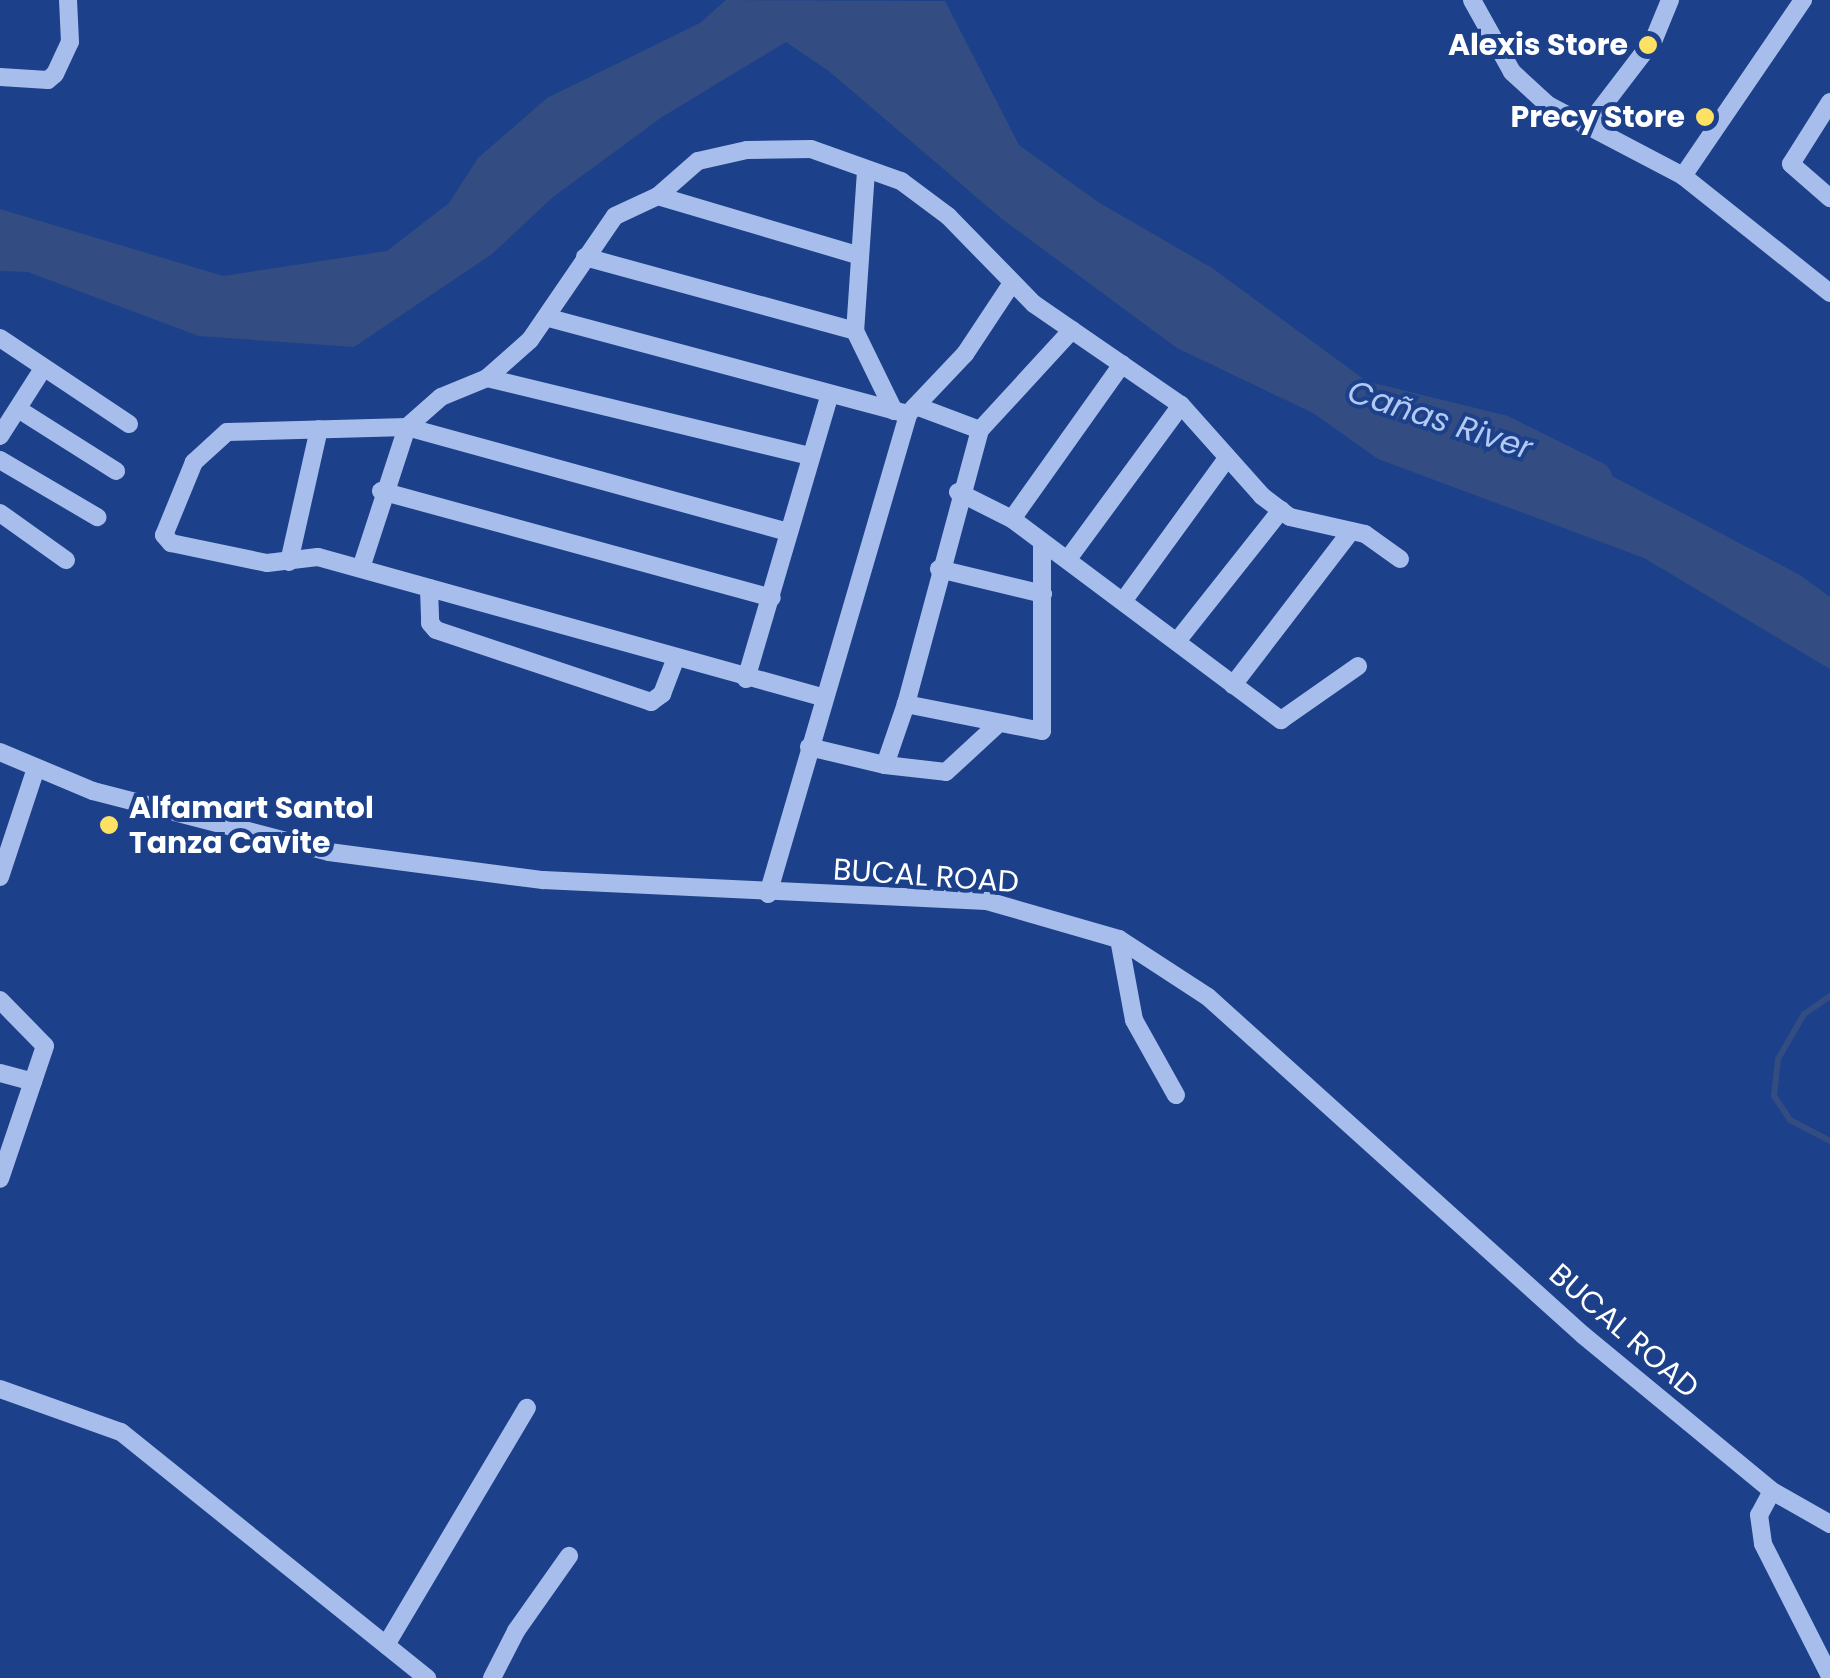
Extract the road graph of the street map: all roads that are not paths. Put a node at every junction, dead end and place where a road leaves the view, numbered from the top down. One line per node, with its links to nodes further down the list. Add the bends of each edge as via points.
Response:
1 (68, 0): 5 (street, via 70,42 55,74 48,80)
2 (1472, 0): 7 (street, via 1512,72)
3 (1670, 0): 7 (street, via 1646,52)
4 (1803, 0): 9 (street)
5 (0, 77)
6 (1830, 102): 11 (street, via 1791,164)
7 (1586, 128): 9 (street)
8 (866, 171): 10 (street, via 811,150 748,150 698,160); 12 (street); 14 (street, via 901,181 948,216)
9 (1683, 176): 15 (street)
10 (658, 196): 12 (street); 13 (street, via 615,216)
11 (1830, 198)
12 (857, 254): 17 (street)
13 (585, 257): 16 (street); 17 (street)
14 (1012, 283): 18 (street); 26 (street, via 965,354)
15 (1830, 293)
16 (549, 318): 22 (street); 23 (street)
17 (856, 330): 26 (street)
18 (1072, 330): 20 (street); 30 (street)
19 (0, 338): 21 (street)
20 (1122, 364): 24 (street); 41 (street)
21 (42, 370): 25 (street); 27 (street)
22 (487, 378): 28 (street, via 441,397); 32 (street)
23 (829, 397): 26 (street); 32 (street)
24 (1181, 405): 33 (street); 45 (street)
25 (18, 410): 31 (street); 35 (street)
26 (906, 410): 30 (street); 60 (street)
27 (128, 424)
28 (407, 427): 29 (street); 36 (street); 43 (street)
29 (319, 429): 48 (street); 48 (street, via 226,432 194,462 165,524 171,544)
30 (980, 430): 37 (street)
31 (0, 436)
32 (810, 456): 43 (street)
33 (1227, 458): 38 (street); 54 (street)
34 (0, 460): 40 (street)
35 (116, 470)
36 (381, 491): 49 (street); 53 (street)
37 (958, 492): 41 (street); 50 (street)
38 (1281, 510): 42 (street); 55 (street)
39 (0, 513): 47 (street)
40 (97, 516)
41 (1012, 519): 44 (street)
42 (1351, 531): 46 (street); 59 (street)
43 (788, 532): 53 (street)
44 (1042, 543): 45 (street); 52 (street)
45 (1068, 559): 54 (street)
46 (1400, 559)
47 (66, 560)
48 (288, 562): 49 (street, via 318,556)
49 (361, 568): 51 (street)
50 (939, 569): 52 (street); 61 (street)
51 (429, 588): 56 (street); 56 (street, via 436,630 651,702 662,694)
52 (1042, 594): 62 (street, via 1042,731)
53 (772, 598): 58 (street)
54 (1124, 600): 55 (street)
55 (1178, 640): 59 (street)
56 (675, 660): 58 (street)
57 (1358, 666): 59 (street, via 1282,720)
58 (746, 680): 60 (street)
59 (1233, 685)
60 (825, 698): 63 (street)
61 (906, 704): 62 (street); 65 (street)
62 (997, 725): 65 (street, via 946,772)
63 (809, 748): 65 (street); 68 (street)
64 (0, 752): 66 (street, BUCAL ROAD)
65 (885, 765)
66 (36, 768): 67 (street); 68 (street, BUCAL ROAD, via 93,792 329,852 543,880)
67 (0, 877)
68 (768, 894): 69 (street, BUCAL ROAD, via 987,902)
69 (1119, 939): 73 (street, via 1134,1020); 78 (street, BUCAL ROAD, via 1208,997 1583,1336)
70 (4, 1012): 72 (street, via 45,1046)
71 (0, 1072): 72 (street)
72 (33, 1082): 74 (street)
73 (1176, 1095)
74 (7, 1139): 75 (street)
75 (0, 1179)
76 (0, 1389): 81 (street, via 121,1432)
77 (527, 1408): 81 (street)
78 (1772, 1491): 79 (street, BUCAL ROAD); 82 (street, via 1759,1515 1763,1544)
79 (1830, 1524)
80 (569, 1556): 84 (street, via 516,1630)
81 (386, 1645): 83 (street)
82 (1830, 1676)
83 (427, 1678)
84 (492, 1678)

